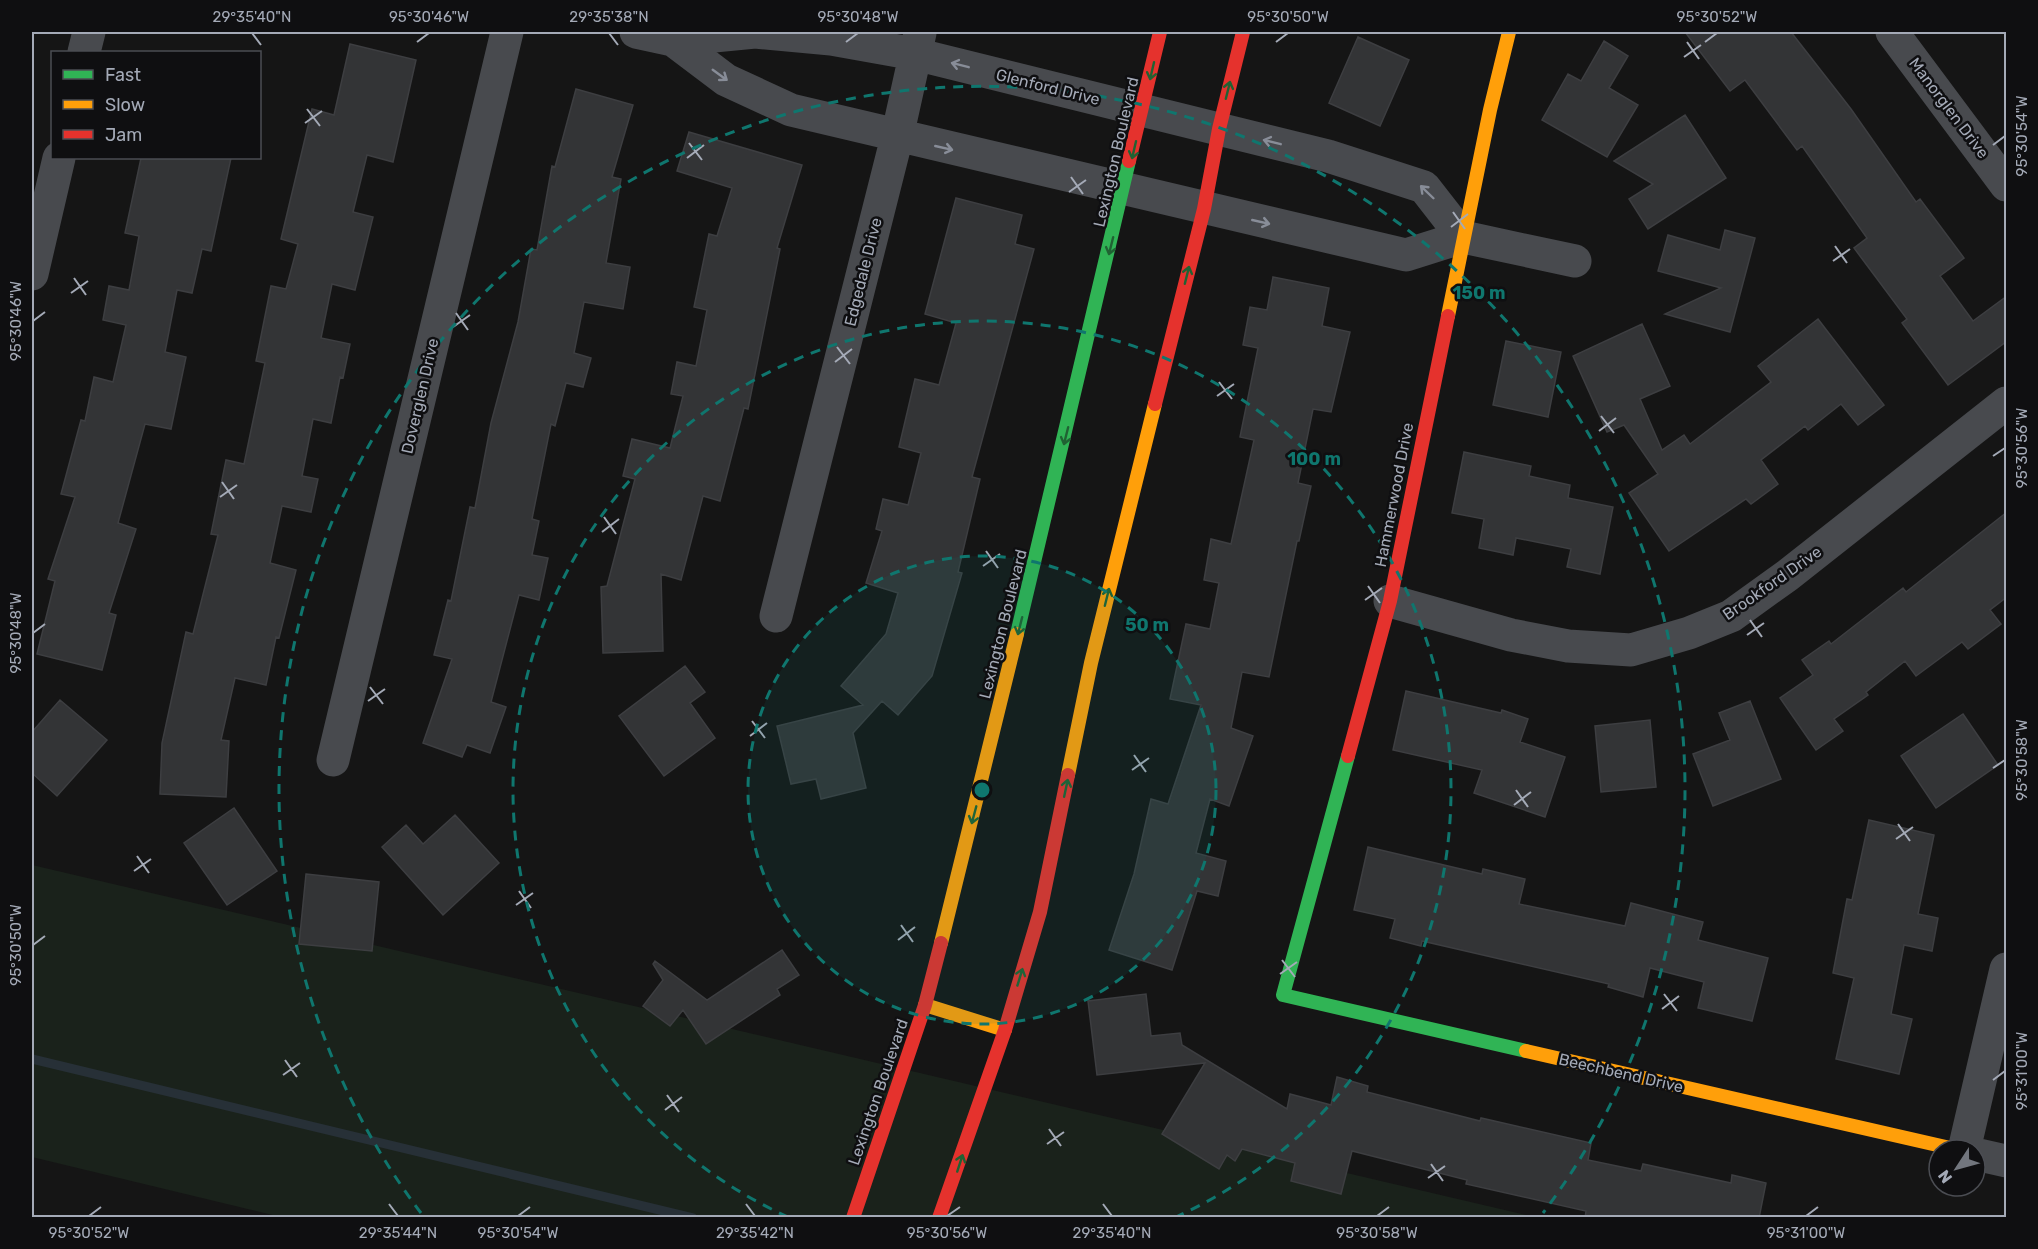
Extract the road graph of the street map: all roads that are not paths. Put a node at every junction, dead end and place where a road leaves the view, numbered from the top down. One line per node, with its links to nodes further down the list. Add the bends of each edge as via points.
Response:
1 (89, 32): 10 (street)
2 (507, 32): 24 (street, Doverglen Drive)
3 (636, 32): 8 (street, Glenford Drive)
4 (1160, 32): 11 (street, Lexington Boulevard, one-way to 11)
5 (1243, 32): 12 (street, one-way to 5)
6 (1509, 32): 18 (street, Hammerwood Drive)
7 (1892, 32): 15 (street, Manorglen Drive)
8 (673, 40): 9 (street, Glenford Drive, via 755,32); 13 (street, Glenford Drive, one-way to 13, via 726,80 790,110)
9 (918, 43): 11 (street, Glenford Drive, one-way to 9); 13 (street, Edgedale Drive)
10 (84, 51)
11 (1143, 110): 12 (street, Glenford Drive); 16 (street, Lexington Boulevard, one-way to 16)
12 (1219, 129): 17 (street); 18 (street, Glenford Drive, one-way to 12, via 1424,187 1328,156)
13 (897, 137): 16 (street, Glenford Drive, one-way to 16); 23 (street, Edgedale Drive)
14 (59, 159): 20 (street)
15 (2007, 184)
16 (1125, 189): 17 (street, Glenford Drive); 27 (street, Lexington Boulevard, one-way to 27)
17 (1204, 209): 18 (street, Glenford Drive, one-way to 18, via 1406,255); 28 (street, one-way to 17, via 1040,912 1091,663)
18 (1464, 237): 19 (street, Glenford Drive); 22 (street, Hammerwood Drive)
19 (1575, 261)
20 (32, 274)
21 (2007, 403): 22 (street, Brookford Drive, via 1788,575 1731,616 1689,633 1631,650 1568,646 1511,635)
22 (1390, 601): 26 (street, Hammerwood Drive)
23 (776, 616)
24 (333, 760)
25 (2007, 969): 29 (street)
26 (1282, 995): 30 (street, Beechbend Drive)
27 (924, 1005): 28 (street); 33 (street, Lexington Boulevard)
28 (1005, 1030): 34 (street, one-way to 28)
29 (1967, 1138)
30 (1927, 1143)
31 (1987, 1157): 32 (street)
32 (2007, 1161)
33 (852, 1218)
34 (939, 1218)

